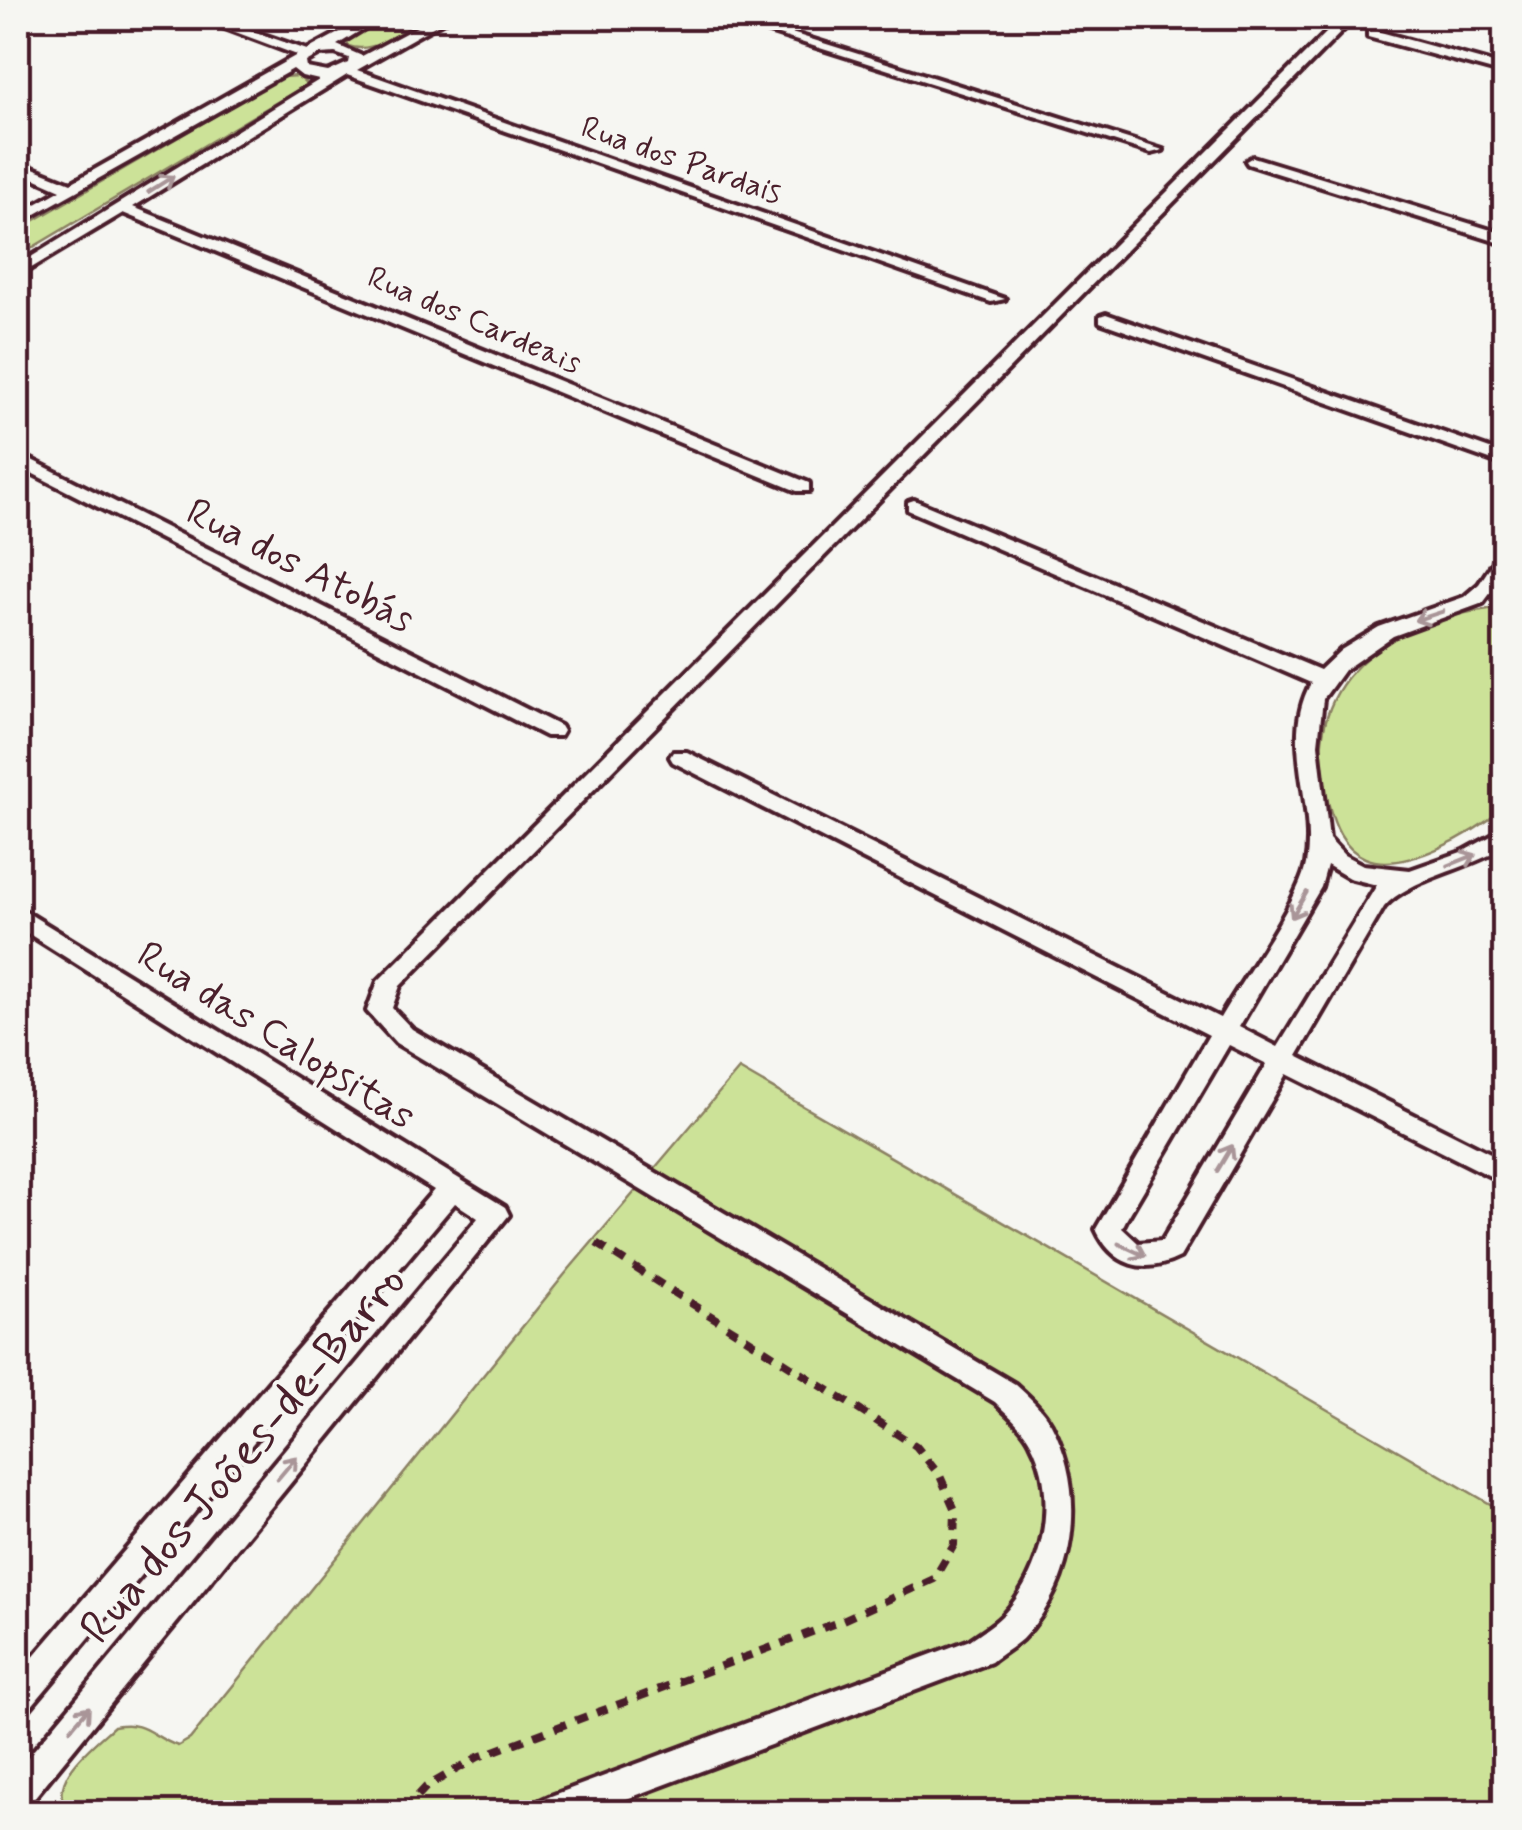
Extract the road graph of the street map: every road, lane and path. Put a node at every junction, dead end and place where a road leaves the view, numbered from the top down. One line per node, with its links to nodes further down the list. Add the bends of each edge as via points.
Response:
1 (204, 18): 9 (lane)
2 (375, 18): 9 (lane)
3 (443, 18): 10 (lane)
4 (732, 18): 12 (lane)
5 (1263, 18): 7 (lane)
6 (1348, 18): 45 (lane, via 390,981 379,1011 404,1036 1005,1393 1029,1415 1054,1469 1056,1547 1012,1626 980,1650)
7 (1280, 22)
8 (1373, 34): 11 (lane)
9 (308, 55): 10 (lane, via 300,70 306,74); 10 (lane, via 345,50 356,56); 15 (lane)
10 (346, 70): 16 (lane, one-way to 10); 20 (lane, Rua dos Pardais)
11 (1504, 70)
12 (1156, 150)
13 (1253, 161): 18 (lane)
14 (18, 166): 15 (lane)
15 (72, 189): 17 (lane)
16 (123, 208): 19 (lane); 24 (lane, Rua dos Cardeais)
17 (18, 220)
18 (1504, 239)
19 (18, 270)
20 (997, 299)
21 (1106, 319): 23 (lane)
22 (18, 459): 30 (lane, Rua dos Atobás)
23 (1504, 460)
24 (803, 487)
25 (914, 506): 29 (lane)
26 (1504, 561): 28 (lane)
27 (1504, 598): 28 (lane)
28 (1472, 601): 29 (lane, one-way to 29, via 1396,626)
29 (1324, 680): 33 (lane, via 1307,719)
30 (554, 732)
31 (680, 757): 36 (lane)
32 (1504, 837): 34 (lane, one-way to 32, via 1472,857)
33 (1318, 842): 34 (lane, via 1352,873); 36 (lane, one-way to 36, via 1313,881)
34 (1414, 877): 37 (lane, via 1389,886 1376,901)
35 (18, 916): 39 (lane, Rua das Calopsitas)
36 (1224, 1030): 37 (lane); 37 (lane, one-way to 37, via 1109,1229 1135,1255 1170,1249)
37 (1284, 1061): 38 (lane)
38 (1504, 1172)
39 (452, 1188): 40 (lane, Rua das Calopsitas); 42 (lane, Rua dos Joões-de-Barro)
40 (496, 1215): 43 (lane, Rua dos Joões-de-Barro, one-way to 40)
41 (594, 1240): 44 (path, via 916,1446 948,1482 954,1546 934,1579 836,1623 478,1757 426,1787)
42 (18, 1695)
43 (18, 1793)
44 (404, 1812)
45 (551, 1812)

